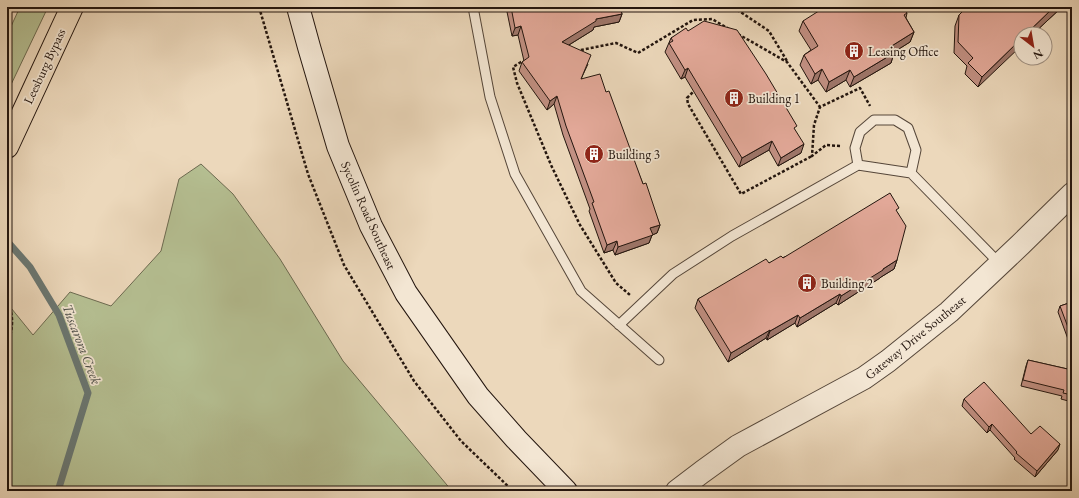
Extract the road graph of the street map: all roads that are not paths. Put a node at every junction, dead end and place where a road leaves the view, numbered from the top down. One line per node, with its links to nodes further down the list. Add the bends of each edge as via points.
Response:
1 (72, 7): 4 (highway, Leesburg Bypass)
2 (298, 7): 11 (main road, Sycolin Road Southeast, via 338,146 371,226 406,293 478,396)
3 (473, 7): 9 (lane, via 490,97 515,174 581,291)
4 (8, 146)
5 (858, 165): 6 (lane); 6 (lane, via 855,148 860,132 874,120 895,120 908,128 916,150); 9 (lane, via 732,236 673,274)
6 (911, 173): 8 (lane)
7 (1072, 194): 8 (main road, Gateway Drive Southeast)
8 (1000, 264): 12 (main road, Gateway Drive Southeast, via 949,312 864,378 738,446)
9 (619, 325): 10 (lane)
10 (659, 360)
11 (566, 491)
12 (677, 491)

